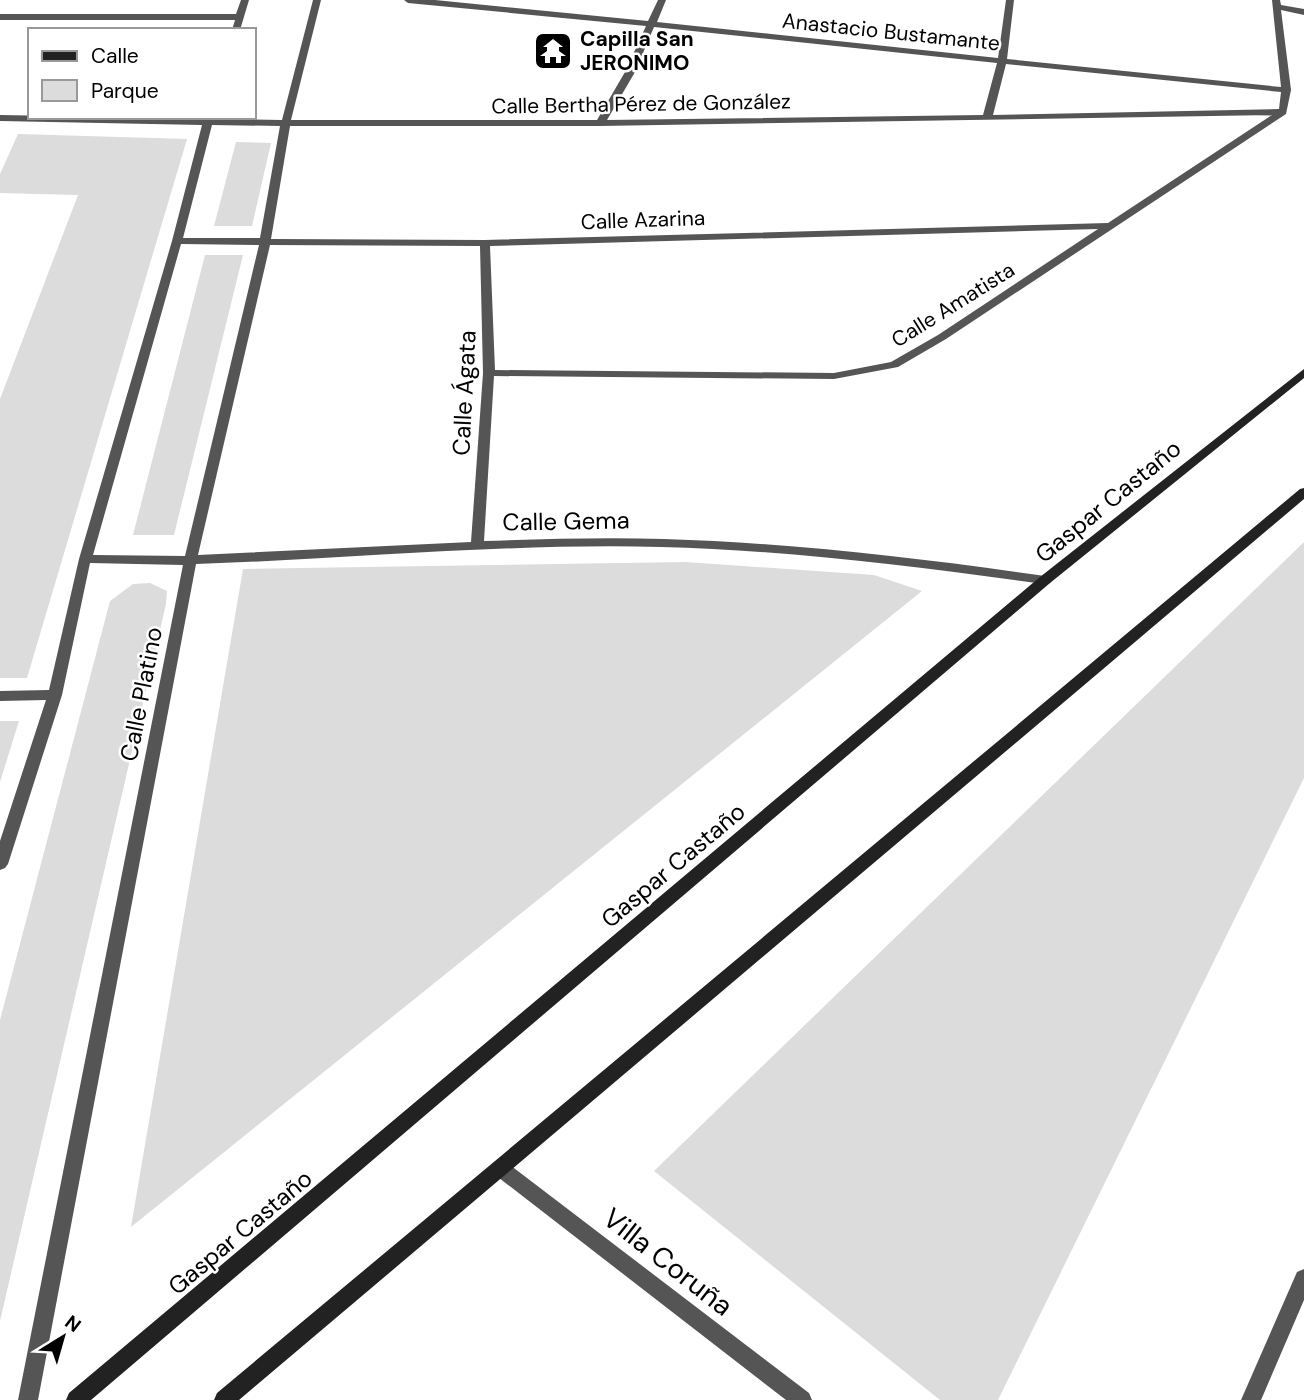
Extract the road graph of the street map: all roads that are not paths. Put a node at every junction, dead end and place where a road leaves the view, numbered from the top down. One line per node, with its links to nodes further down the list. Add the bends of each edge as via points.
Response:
1 (245, 0): 9 (street)
2 (317, 0): 21 (street, Calle Platino)
3 (408, 0): 10 (street, Anastacio Bustamante)
4 (662, 0): 10 (street)
5 (1010, 0): 12 (street)
6 (1276, 4): 7 (street); 13 (street)
7 (1304, 12)
8 (0, 17): 9 (street)
9 (240, 17): 11 (street)
10 (652, 22): 12 (street, Anastacio Bustamante); 20 (street)
11 (237, 28)
12 (1002, 62): 13 (street, Anastacio Bustamante); 17 (street)
13 (1286, 90): 14 (street)
14 (1283, 112): 17 (street, Calle Bertha Pérez de González); 22 (street, Calle Amatista)
15 (0, 118): 16 (street, Calle Bertha Pérez de González)
16 (28, 118)
17 (988, 118): 20 (street, Calle Bertha Pérez de González)
18 (104, 119): 19 (street, Calle Bertha Pérez de González)
19 (208, 120): 21 (street, Calle Bertha Pérez de González); 23 (street)
20 (600, 123): 21 (street, Calle Bertha Pérez de González)
21 (285, 125): 24 (street, Calle Platino)
22 (1110, 226): 25 (street, Calle Azarina); 27 (street, Calle Amatista, via 894,365 834,376)
23 (177, 241): 24 (street, Calle Azarina); 30 (street)
24 (265, 242): 25 (street, Calle Azarina); 31 (street, Calle Platino)
25 (485, 243): 27 (street, Calle Ágata)
26 (1304, 372): 32 (main road, Gaspar Castaño)
27 (489, 373): 29 (street, Calle Ágata)
28 (1304, 492): 36 (main road)
29 (477, 545): 31 (street, Calle Gema); 32 (street, Calle Gema, via 660,543 789,550)
30 (85, 559): 31 (street, Calle Gema); 33 (street)
31 (190, 560): 38 (street, Calle Platino)
32 (1045, 580): 39 (main road, Gaspar Castaño)
33 (55, 695): 34 (street); 35 (street)
34 (0, 696)
35 (0, 864)
36 (500, 1168): 40 (main road); 41 (street, Villa Coruña)
37 (1304, 1278): 42 (street)
38 (28, 1400)
39 (76, 1400)
40 (224, 1400)
41 (802, 1400)
42 (1251, 1400)

